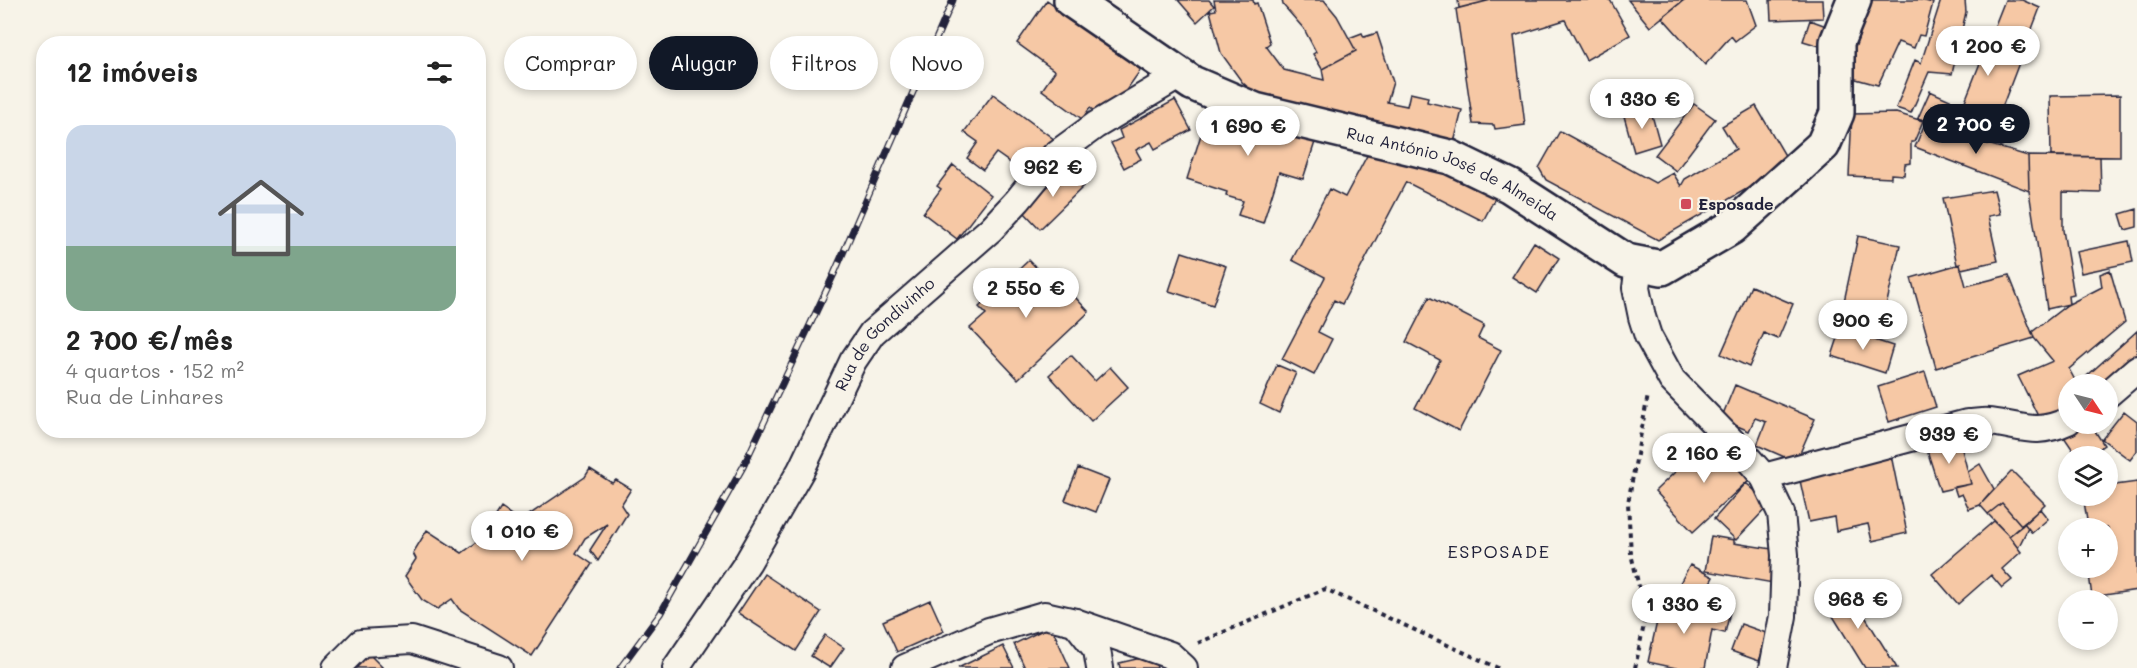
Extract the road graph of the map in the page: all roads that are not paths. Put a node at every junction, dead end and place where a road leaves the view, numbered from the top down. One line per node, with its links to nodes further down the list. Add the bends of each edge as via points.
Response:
1 (1071, 0): 3 (main road, Rua António José de Almeida)
2 (1854, 0): 4 (main road, via 1837,42 1837,113 1823,146 1732,227 1662,268)
3 (1180, 75): 4 (main road, Rua António José de Almeida, via 1256,110 1450,157 1509,186 1626,261); 13 (street, Rua de Gondivinho, via 1096,125 1055,155 991,229 872,333 853,361 801,470 748,562)
4 (1639, 264): 8 (street, via 1636,288 1642,317 1672,380)
5 (2137, 369): 6 (street)
6 (2118, 385)
7 (2058, 426): 8 (street, via 2035,430 1989,422 1967,423)
8 (1764, 477): 16 (street, via 1781,513 1785,555 1783,616)
9 (1075, 622): 10 (street); 14 (street, via 1044,615 989,631); 15 (street, via 1097,650)
10 (1177, 662)
11 (336, 668): 12 (street, via 361,643 412,640)
12 (499, 668)
13 (676, 668)
14 (905, 668)
15 (1100, 668)
16 (1773, 668)

